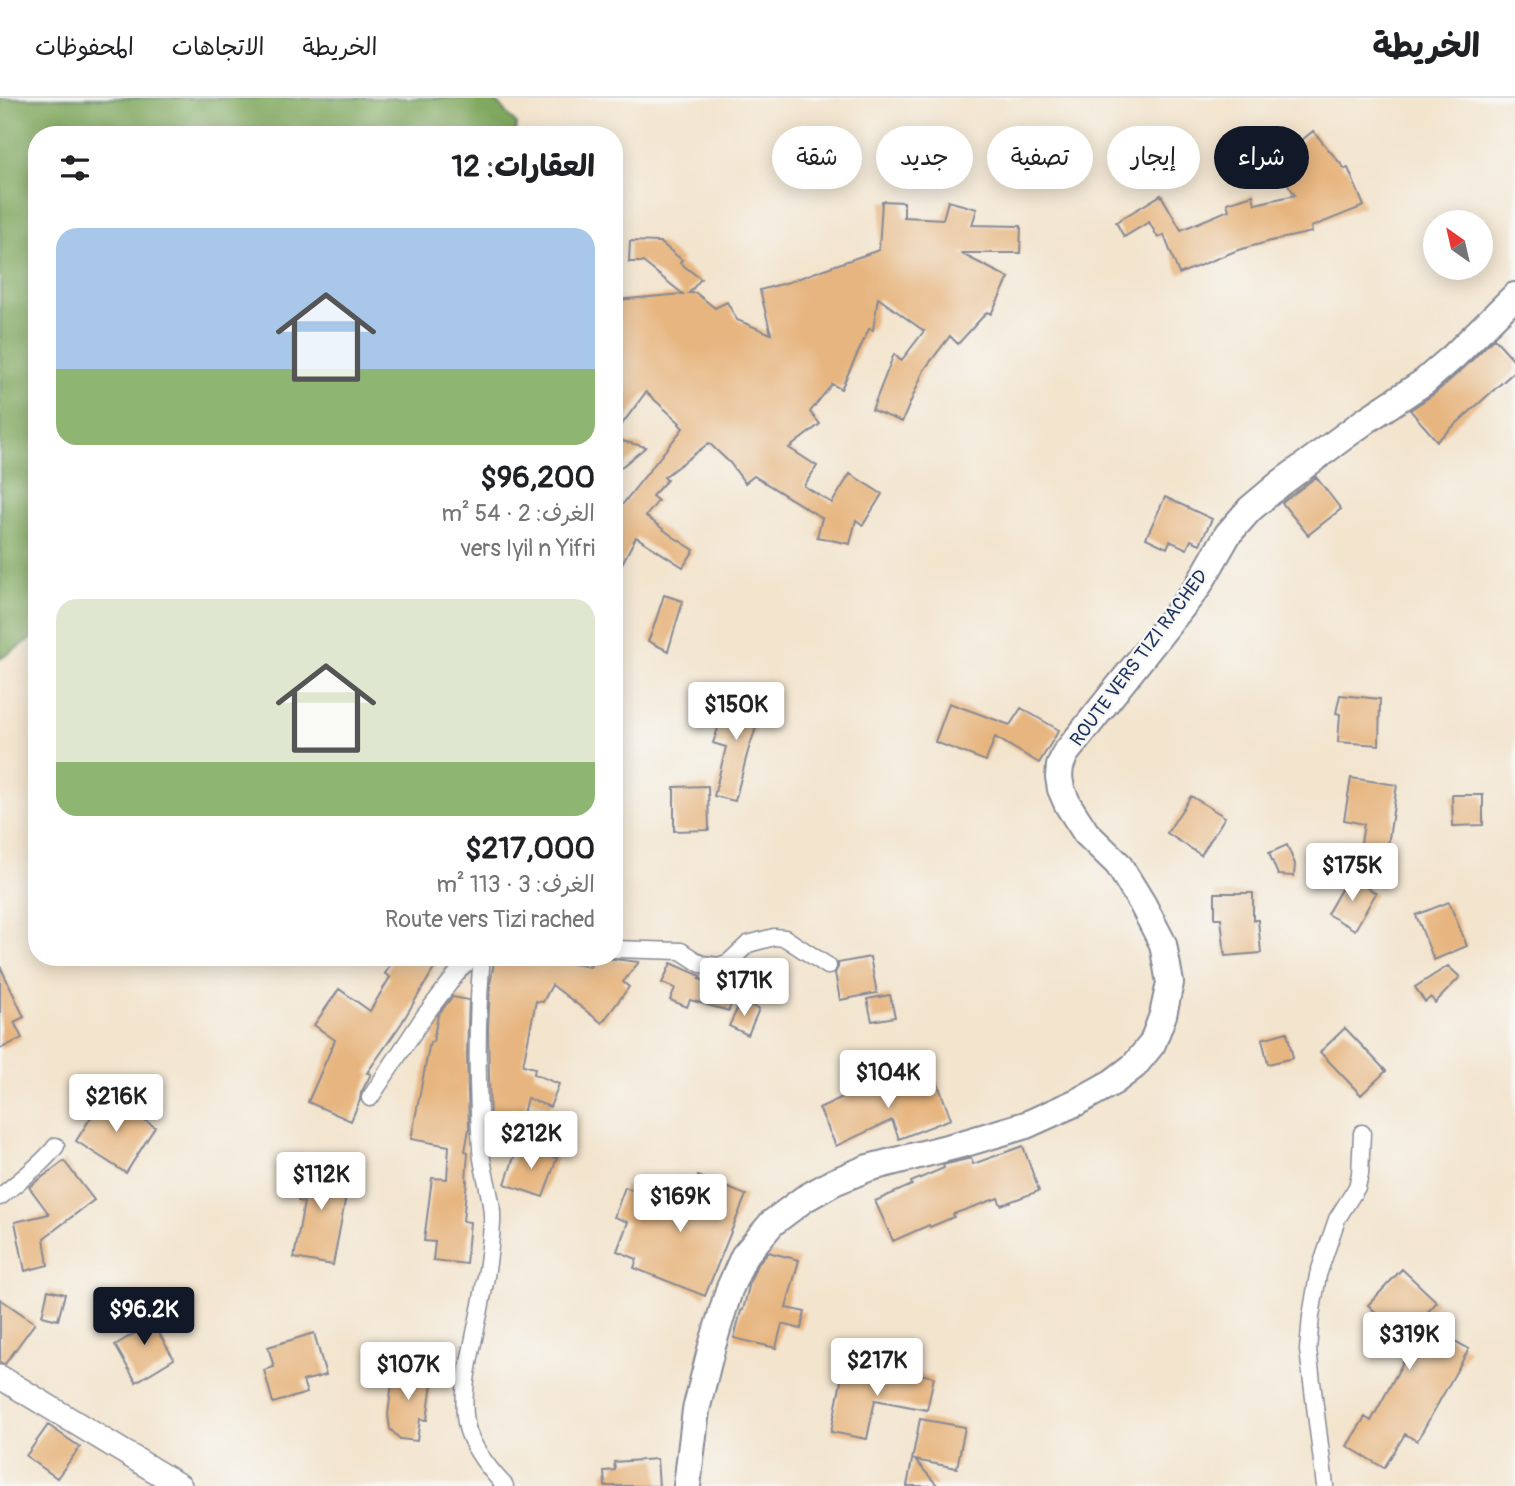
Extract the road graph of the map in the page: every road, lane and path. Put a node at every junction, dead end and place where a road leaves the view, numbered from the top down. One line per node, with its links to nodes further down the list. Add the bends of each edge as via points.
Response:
1 (1515, 296): 13 (main road, ROUTE VERS TIZI RACHED, via 1424,382 1250,509 1228,534 1197,587 1065,754 1059,777 1068,805 1086,833 1118,864 1163,944 1170,983 1152,1044 1114,1082 1077,1102 1026,1125 868,1168 804,1199 772,1223 744,1256 729,1290 696,1410)
2 (623, 949): 5 (street, via 681,951 701,964 719,966 748,944 774,937 785,938)
3 (464, 966): 6 (street)
4 (481, 966): 12 (street, via 481,1152 493,1219 464,1401 471,1439)
5 (828, 966)
6 (370, 1098)
7 (1362, 1133): 14 (street, via 1357,1187 1337,1219 1318,1275 1311,1316 1308,1350)
8 (56, 1146): 9 (street)
9 (0, 1197)
10 (0, 1377): 11 (main road)
11 (180, 1486)
12 (505, 1486)
13 (687, 1486)
14 (1325, 1486)

